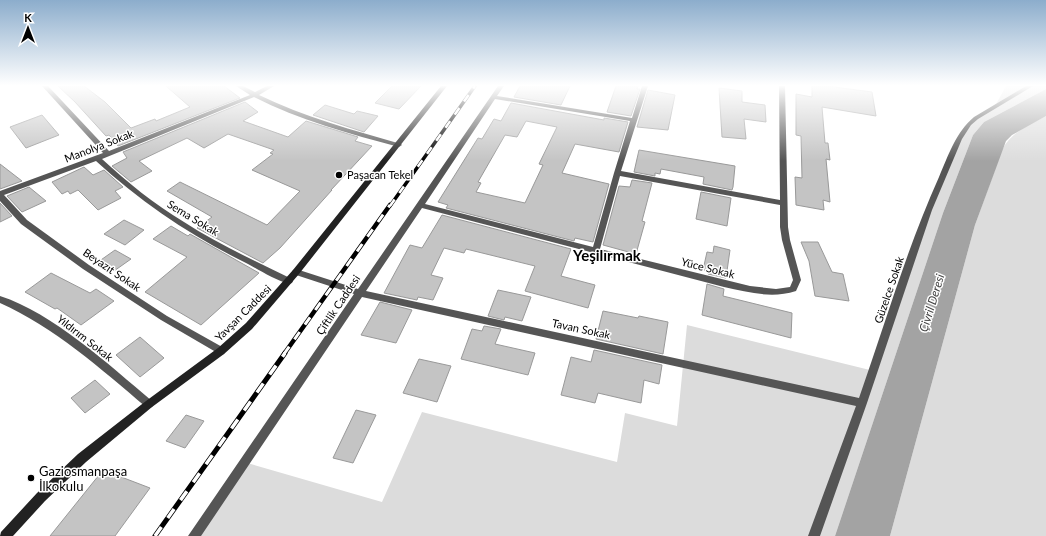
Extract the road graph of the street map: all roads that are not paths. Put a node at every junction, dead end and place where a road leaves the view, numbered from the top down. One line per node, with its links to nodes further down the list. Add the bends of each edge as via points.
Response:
1 (68, 111): 12 (street)
2 (214, 111): 12 (street, Manolya Sokak)
3 (292, 111): 11 (street)
4 (425, 111): 11 (street, Yavşan Caddesi)
5 (484, 111): 17 (street, Çiftlik Caddesi)
6 (579, 111): 10 (street)
7 (637, 111): 10 (street)
8 (782, 111): 16 (street, Yüce Sokak)
9 (988, 111): 24 (street, Güzelce Sokak, via 969,124 959,139 928,210)
10 (634, 120): 14 (street)
11 (399, 145): 19 (street, Yavşan Caddesi)
12 (108, 154): 13 (street, Manolya Sokak)
13 (97, 158): 15 (street, Manolya Sokak); 20 (street, Sema Sokak, via 154,207 194,233)
14 (617, 173): 16 (street); 18 (street)
15 (0, 195): 23 (street, Beyazıt Sokak, via 24,222 86,267 164,318)
16 (784, 203): 18 (street, Yüce Sokak, via 786,240 797,280 793,289 786,291 769,292 729,285)
17 (420, 205): 18 (street, Yüce Sokak); 21 (street, Çiftlik Caddesi)
18 (596, 251)
19 (296, 272): 20 (street, Yavşan Caddesi); 21 (street, Tavan Sokak)
20 (289, 281): 23 (street, Yavşan Caddesi, via 249,326)
21 (360, 293): 24 (street, Tavan Sokak); 27 (street, Çiftlik Caddesi)
22 (0, 299): 25 (street, Yıldırım Sokak, via 41,319)
23 (221, 351): 25 (street, Yavşan Caddesi)
24 (862, 403): 28 (street, Güzelce Sokak)
25 (149, 404): 26 (street, Yavşan Caddesi, via 82,458)
26 (5, 536)
27 (194, 536)
28 (814, 536)

